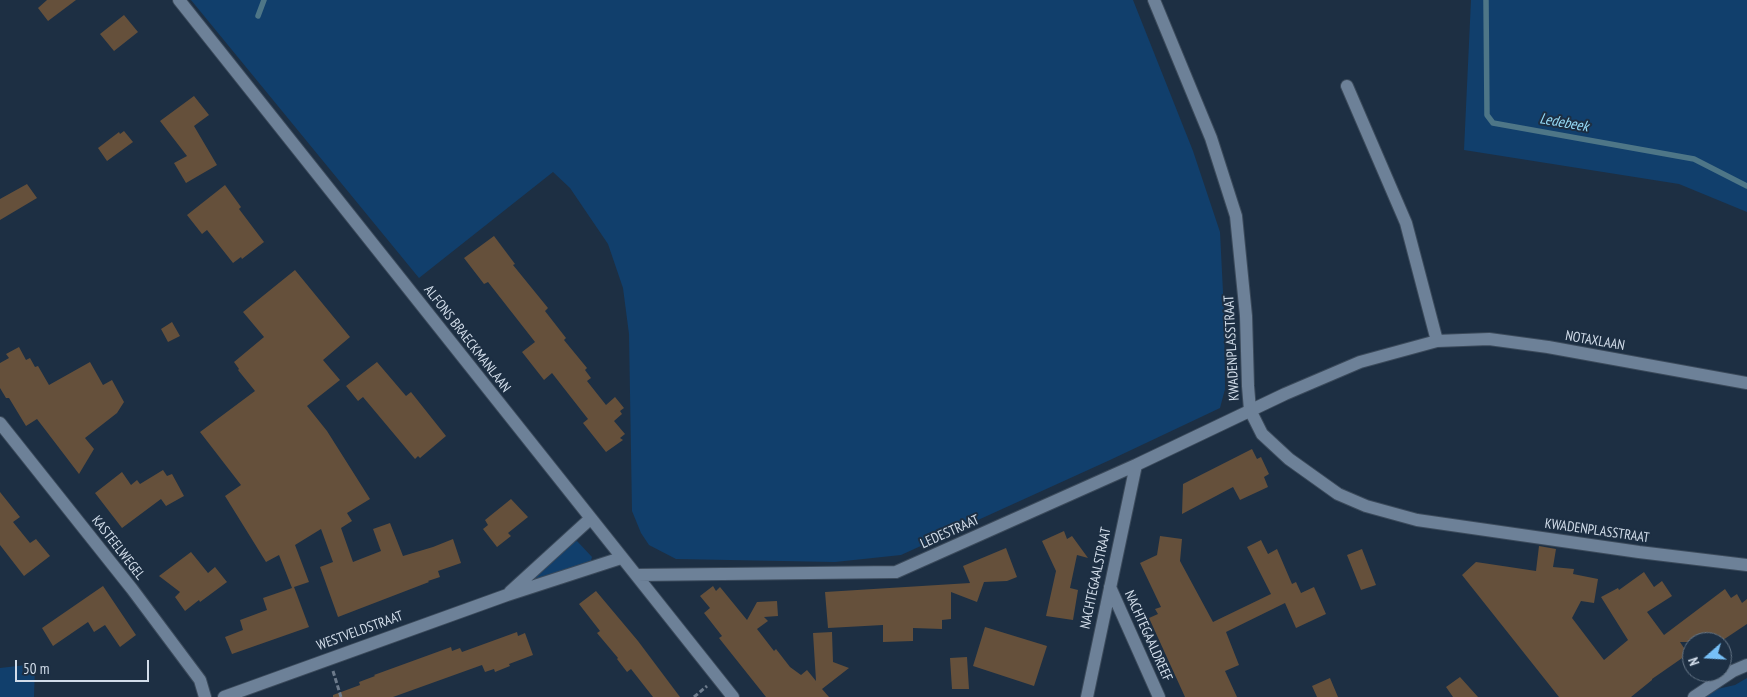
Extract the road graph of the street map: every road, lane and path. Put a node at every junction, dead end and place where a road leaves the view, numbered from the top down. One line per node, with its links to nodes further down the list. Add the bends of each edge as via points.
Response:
1 (179, 0): 9 (street, ALFONS BRAECKMANLAAN)
2 (1154, 0): 6 (street, KWADENPLASSTRAAT, via 1211,138 1236,216 1246,316)
3 (1347, 86): 4 (street, via 1406,223)
4 (1437, 341): 5 (street, NOTAXLAAN, via 1489,339); 6 (street, NOTAXLAAN, via 1360,362)
5 (1747, 383)
6 (1250, 410): 8 (street, LEDESTRAAT); 11 (street, KWADENPLASSTRAAT, via 1262,434 1289,459 1338,494 1366,506 1417,520)
7 (0, 422): 17 (street, KASTEELWEGEL, via 166,634 200,680)
8 (1136, 466): 12 (street, LEDESTRAAT, via 896,572); 13 (street, NACHTEGAALSTRAAT)
9 (590, 519): 10 (street, ALFONS BRAECKMANLAAN); 14 (street, WESTVELDSTRAAT)
10 (621, 558): 12 (street, ALFONS BRAECKMANLAAN); 14 (street, WESTVELDSTRAAT)
11 (1747, 565)
12 (637, 575): 20 (street, ALFONS BRAECKMANLAAN)
13 (1110, 587): 21 (street, NACHTEGAALSTRAAT); 22 (street, NACHTEGAALDREEF)
14 (507, 595): 15 (street, WESTVELDSTRAAT)
15 (328, 659): 18 (street, WESTVELDSTRAAT); 19 (path)
16 (1747, 665): 23 (street)
17 (205, 697)
18 (224, 697)
19 (341, 697)
20 (733, 697)
21 (1086, 697)
22 (1159, 697)
23 (1694, 697)

